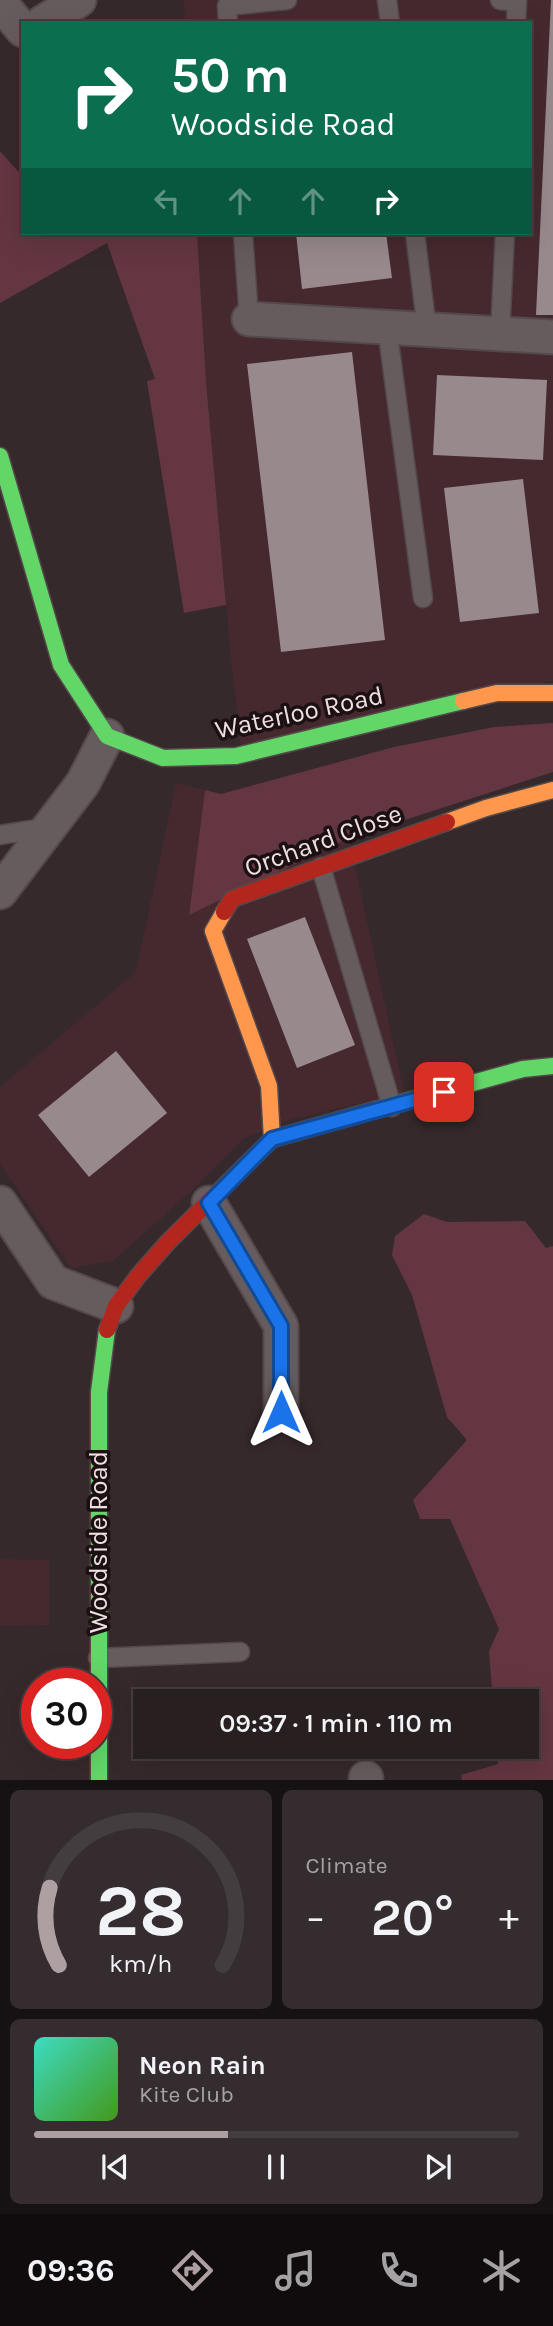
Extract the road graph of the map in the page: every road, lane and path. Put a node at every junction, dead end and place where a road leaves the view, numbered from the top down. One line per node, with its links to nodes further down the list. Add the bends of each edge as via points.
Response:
1 (79, 0): 6 (street)
2 (287, 0): 7 (lane, via 227,6)
3 (387, 0): 8 (lane)
4 (500, 0): 9 (lane, via 517,2)
5 (0, 3): 10 (street)
6 (45, 21)
7 (228, 21)
8 (390, 21)
9 (516, 21)
10 (21, 28)
11 (243, 235): 14 (lane)
12 (415, 235): 16 (lane)
13 (505, 235): 17 (lane)
14 (249, 319): 15 (street)
15 (387, 327): 16 (street); 20 (lane)
16 (427, 330): 17 (street)
17 (500, 334): 18 (street)
18 (553, 337)
19 (0, 456): 22 (street, via 61,665)
20 (423, 598)
21 (553, 693): 22 (street, Waterloo Road, via 497,693 236,756 163,758)
22 (107, 736): 24 (street, via 83,783)
23 (553, 790): 26 (street, Orchard Close, via 486,807)
24 (49, 827): 25 (lane); 27 (street)
25 (0, 835)
26 (321, 867): 29 (lane); 30 (street, Orchard Close, via 232,899 213,931 269,1086)
27 (0, 892)
28 (553, 1066): 29 (street, via 523,1069)
29 (392, 1107): 30 (street)
30 (272, 1139): 32 (street, Woodside Road)
31 (0, 1203): 33 (street, via 53,1282)
32 (209, 1203): 33 (street, Woodside Road, via 138,1276); 34 (street, via 281,1326)
33 (116, 1306): 36 (street, Woodside Road, via 104,1338 99,1392)
34 (281, 1412)
35 (240, 1652): 36 (lane)
36 (99, 1658): 37 (street, Woodside Road)
37 (99, 1780)

